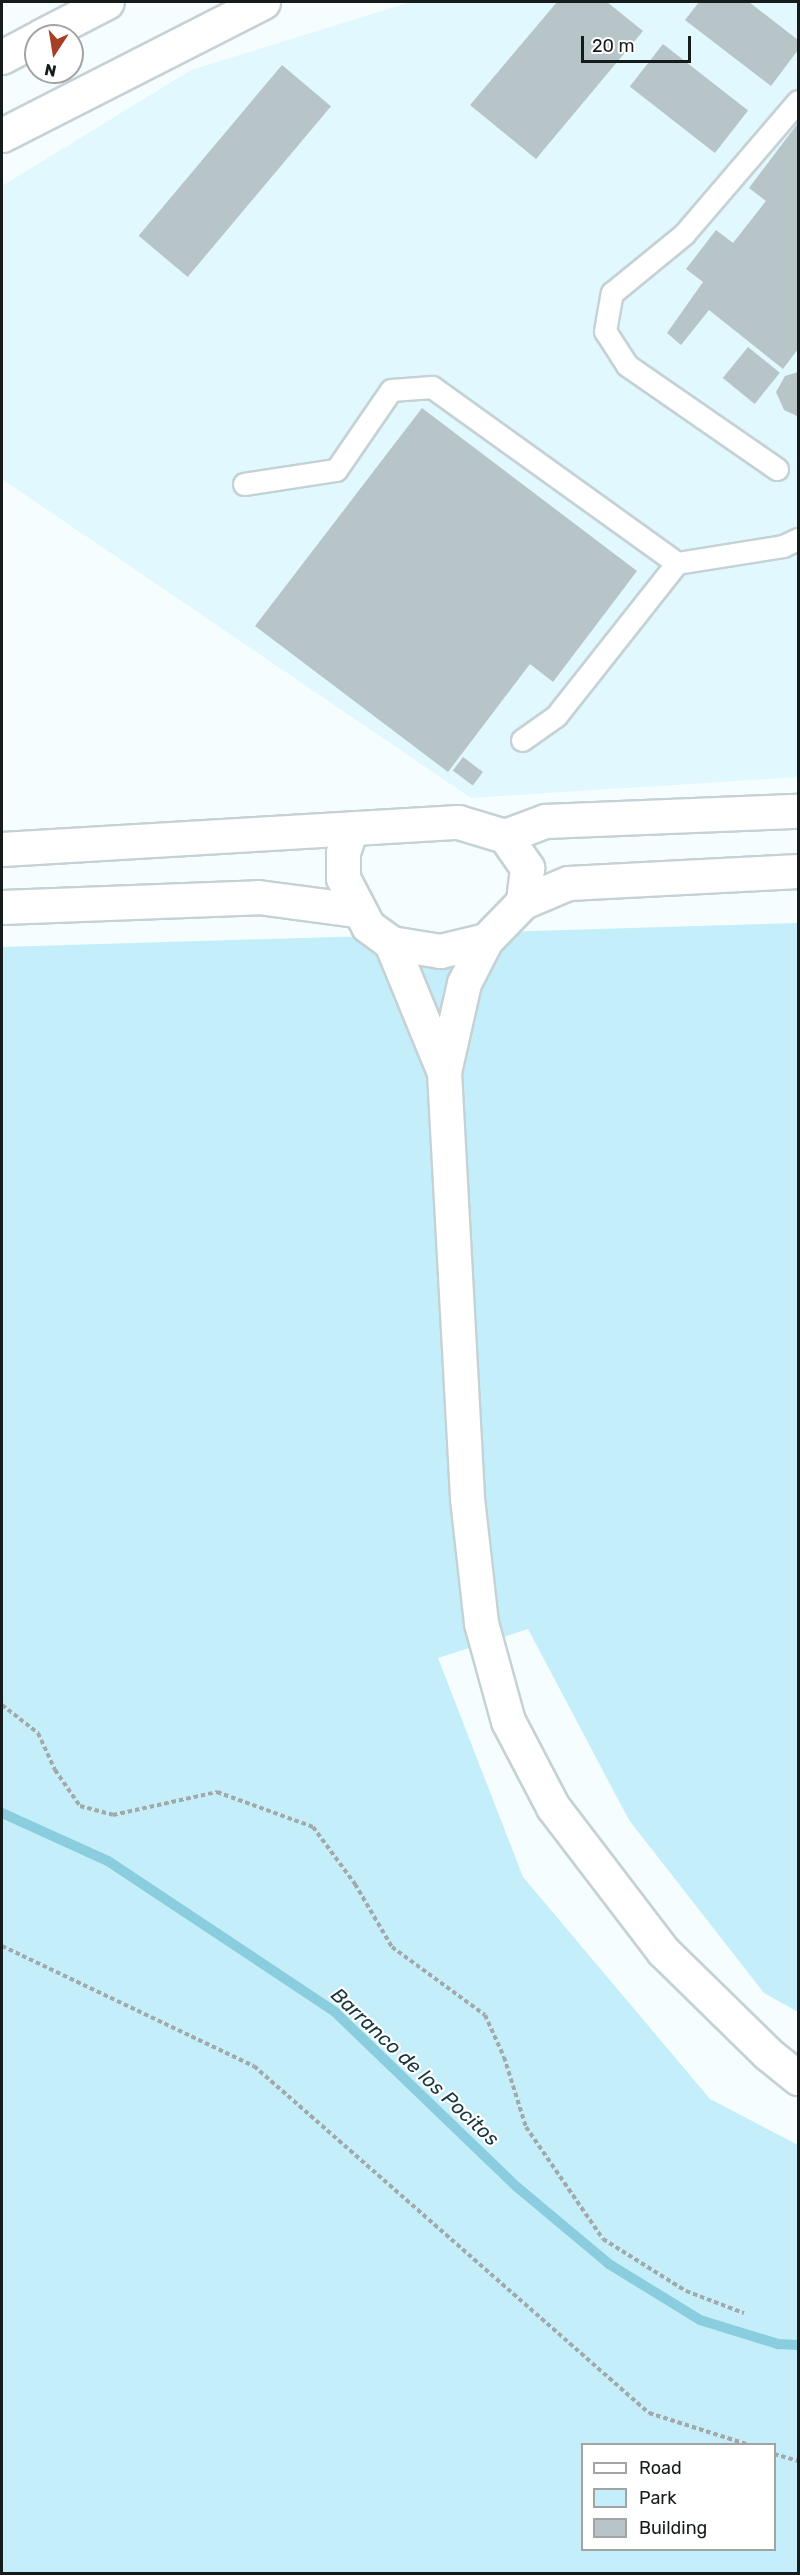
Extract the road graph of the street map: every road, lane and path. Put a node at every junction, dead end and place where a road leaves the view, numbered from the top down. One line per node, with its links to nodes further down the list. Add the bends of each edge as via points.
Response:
1 (107, 2): 3 (main road)
2 (263, 2): 7 (main road)
3 (64, 24)
4 (24, 45): 5 (main road)
5 (2, 57)
6 (798, 101): 8 (lane, via 684,234 612,293 605,331 627,365)
7 (2, 135)
8 (777, 469)
9 (244, 484): 11 (lane, via 336,470 391,390 432,387)
10 (798, 540): 11 (lane, via 783,546)
11 (677, 563): 12 (lane, via 556,716)
12 (522, 740)
13 (798, 810): 15 (main road, via 545,821)
14 (351, 829): 15 (main road, via 458,822); 16 (main road); 20 (main road, via 343,852 343,878)
15 (505, 836): 18 (main road, via 527,868)
16 (2, 849)
17 (798, 871): 18 (main road, via 568,883)
18 (523, 902): 21 (main road)
19 (2, 907): 20 (main road, via 258,897)
20 (357, 910): 22 (main road, via 368,926)
21 (486, 940): 22 (main road, via 440,951); 23 (main road, via 464,983)
22 (391, 943): 23 (main road)
23 (444, 1072): 26 (main road, via 467,1498 481,1623 508,1721 553,1807 663,1952 759,2046)
24 (2, 1705): 27 (path, via 38,1733 55,1770 80,1806 114,1815 217,1792 313,1827 355,1884 392,1947 485,2015 526,2127 603,2239 686,2291)
25 (2, 1946): 28 (path, via 254,2066 649,2413)
26 (798, 2078)
27 (744, 2313)
28 (741, 2443)
29 (776, 2455): 30 (path)
30 (798, 2461)

